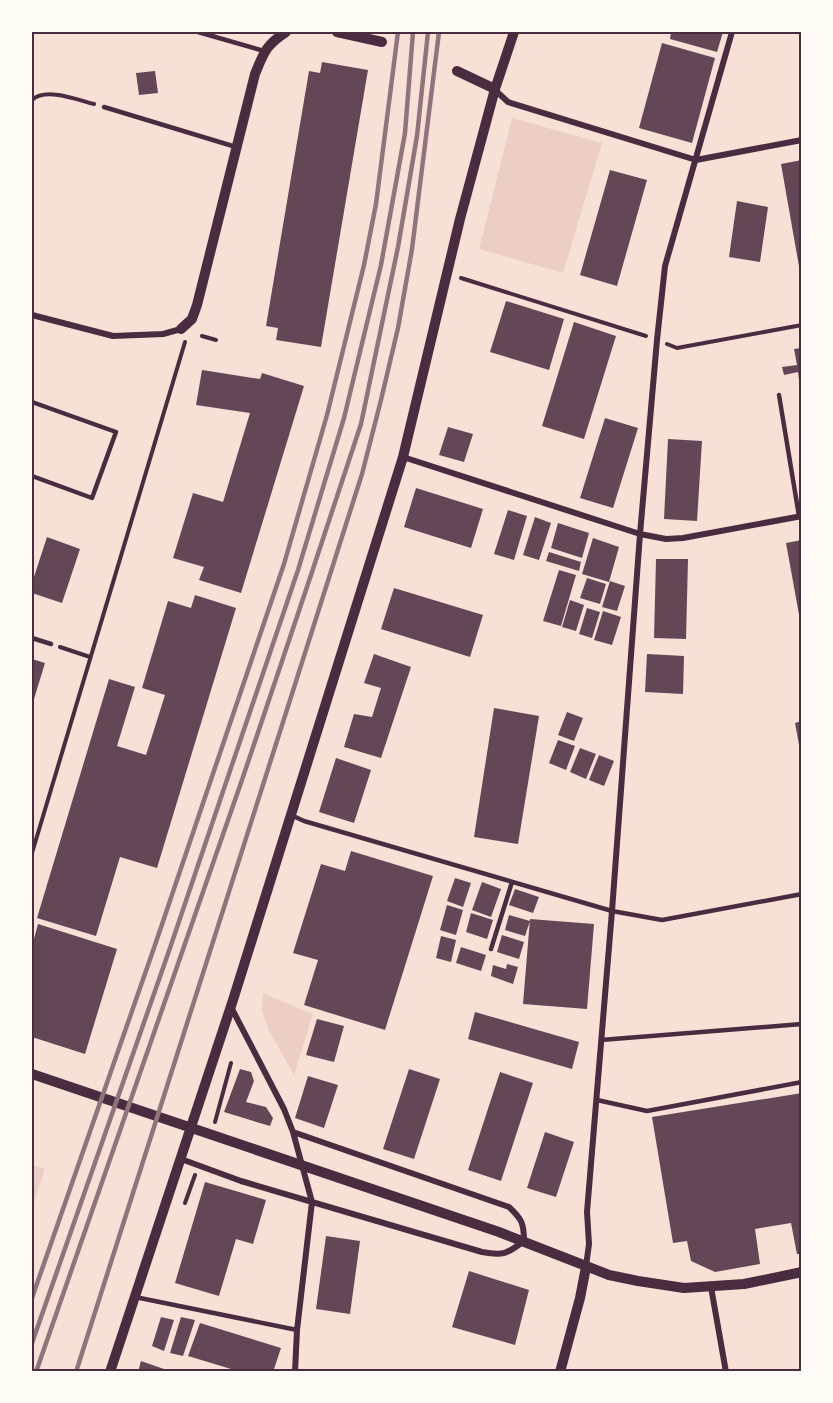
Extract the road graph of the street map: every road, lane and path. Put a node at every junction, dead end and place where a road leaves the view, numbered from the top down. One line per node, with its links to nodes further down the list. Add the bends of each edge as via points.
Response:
1 (198, 32): 8 (lane)
2 (286, 32): 6 (street)
3 (337, 32): 7 (street)
4 (514, 32): 10 (street)
5 (732, 32): 15 (street)
6 (273, 35): 8 (street)
7 (382, 42)
8 (264, 51): 14 (street)
9 (457, 71): 10 (street)
10 (495, 89): 15 (street, via 508,102); 25 (street)
11 (32, 100): 12 (path, via 58,94)
12 (104, 107): 14 (lane)
13 (801, 140): 15 (street)
14 (237, 147): 19 (street, via 197,305 192,319)
15 (696, 160): 22 (street, via 665,266)
16 (461, 278): 22 (path)
17 (32, 315): 19 (street, via 113,336 163,334)
18 (801, 325): 22 (path, via 677,348)
19 (181, 329): 31 (path, via 185,343)
20 (202, 336): 21 (path)
21 (216, 340)
22 (657, 340): 28 (street)
23 (779, 395): 27 (lane)
24 (32, 402): 26 (lane, via 116,432 92,498)
25 (403, 457): 28 (street); 32 (street)
26 (32, 476)
27 (800, 516): 28 (street, via 683,538)
28 (640, 534): 36 (street)
29 (32, 638): 30 (lane)
30 (51, 644): 31 (path)
31 (90, 657): 33 (path)
32 (291, 815): 34 (lane); 38 (street)
33 (32, 853)
34 (512, 882): 36 (lane); 37 (lane)
35 (801, 894): 36 (lane, via 662,920)
36 (612, 912): 40 (street)
37 (491, 949)
38 (231, 1007): 46 (street); 47 (street)
39 (801, 1024): 40 (lane)
40 (601, 1040): 44 (street)
41 (231, 1062): 45 (path)
42 (32, 1074): 49 (street)
43 (801, 1082): 44 (lane, via 646,1111)
44 (597, 1100): 50 (street)
45 (213, 1127)
46 (293, 1131): 48 (street); 49 (street, via 509,1207 524,1226)
47 (181, 1159): 48 (street); 53 (street)
48 (312, 1202): 49 (street, via 496,1255 509,1253); 54 (street)
49 (524, 1241): 50 (street)
50 (586, 1267): 52 (street, via 638,1281 684,1288); 57 (street)
51 (801, 1272): 52 (street)
52 (711, 1287): 58 (street)
53 (135, 1297): 54 (lane); 55 (street)
54 (297, 1330): 56 (street)
55 (110, 1371)
56 (295, 1371)
57 (561, 1371)
58 (726, 1371)

